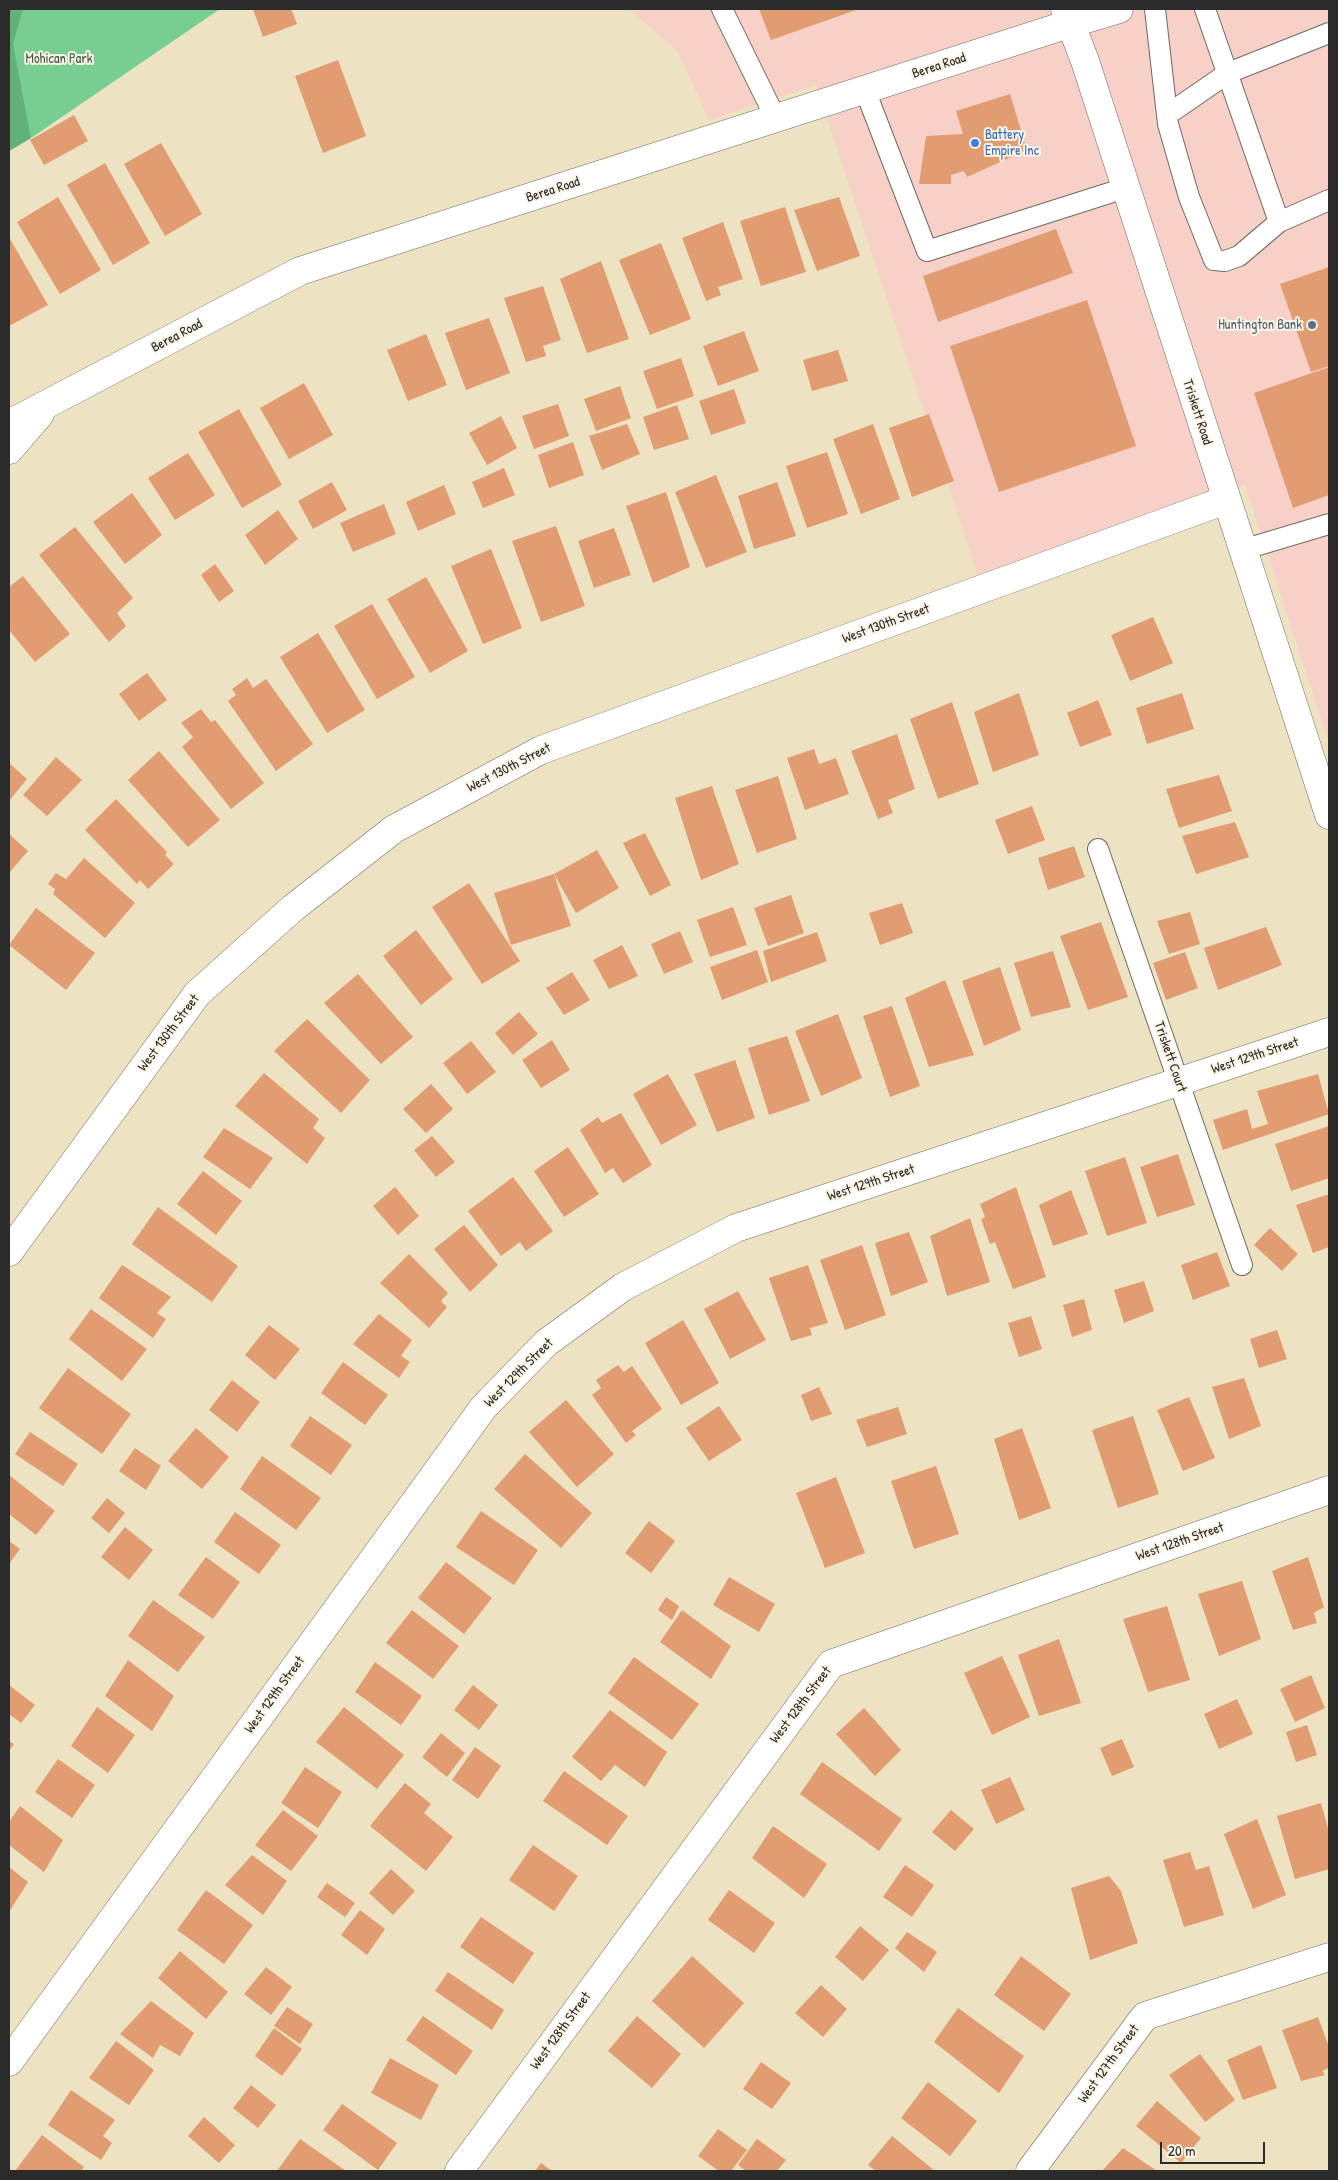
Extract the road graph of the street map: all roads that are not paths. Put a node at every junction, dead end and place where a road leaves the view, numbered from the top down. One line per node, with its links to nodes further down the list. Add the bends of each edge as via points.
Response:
1 (722, 9): 10 (lane)
2 (1119, 9): 5 (street, Berea Road)
3 (1155, 9): 9 (lane)
4 (1205, 9): 7 (lane)
5 (1069, 16): 8 (street, Berea Road); 11 (street, Triskett Road)
6 (1329, 33): 7 (lane)
7 (1228, 73): 9 (lane); 13 (lane)
8 (865, 90): 10 (street, Berea Road); 11 (lane, via 928,250)
9 (1167, 115): 13 (lane, via 1189,197 1214,260 1224,261 1239,256)
10 (776, 119): 14 (street, Berea Road, via 300,271)
11 (1125, 188): 17 (street, Triskett Road)
12 (1329, 200): 13 (lane)
13 (1279, 222)
14 (51, 402): 15 (street, Berea Road); 16 (street)
15 (9, 424)
16 (9, 450)
17 (1226, 500): 19 (street, Triskett Road); 24 (street, West 130th Street, via 542,750 394,829 293,908 197,994)
18 (1329, 524): 19 (lane)
19 (1242, 550): 20 (street, Triskett Road)
20 (1329, 815)
21 (1098, 849): 23 (lane, Triskett Court)
22 (1329, 1032): 23 (street, West 129th Street)
23 (1179, 1082): 25 (lane, Triskett Court); 28 (street, West 129th Street, via 736,1228 623,1287 546,1343 483,1408)
24 (9, 1252)
25 (1242, 1265)
26 (1329, 1490): 29 (street, West 128th Street, via 831,1664)
27 (1329, 1957): 30 (street, West 127th Street, via 1145,2016)
28 (9, 2062)
29 (458, 2171)
30 (1030, 2171)

